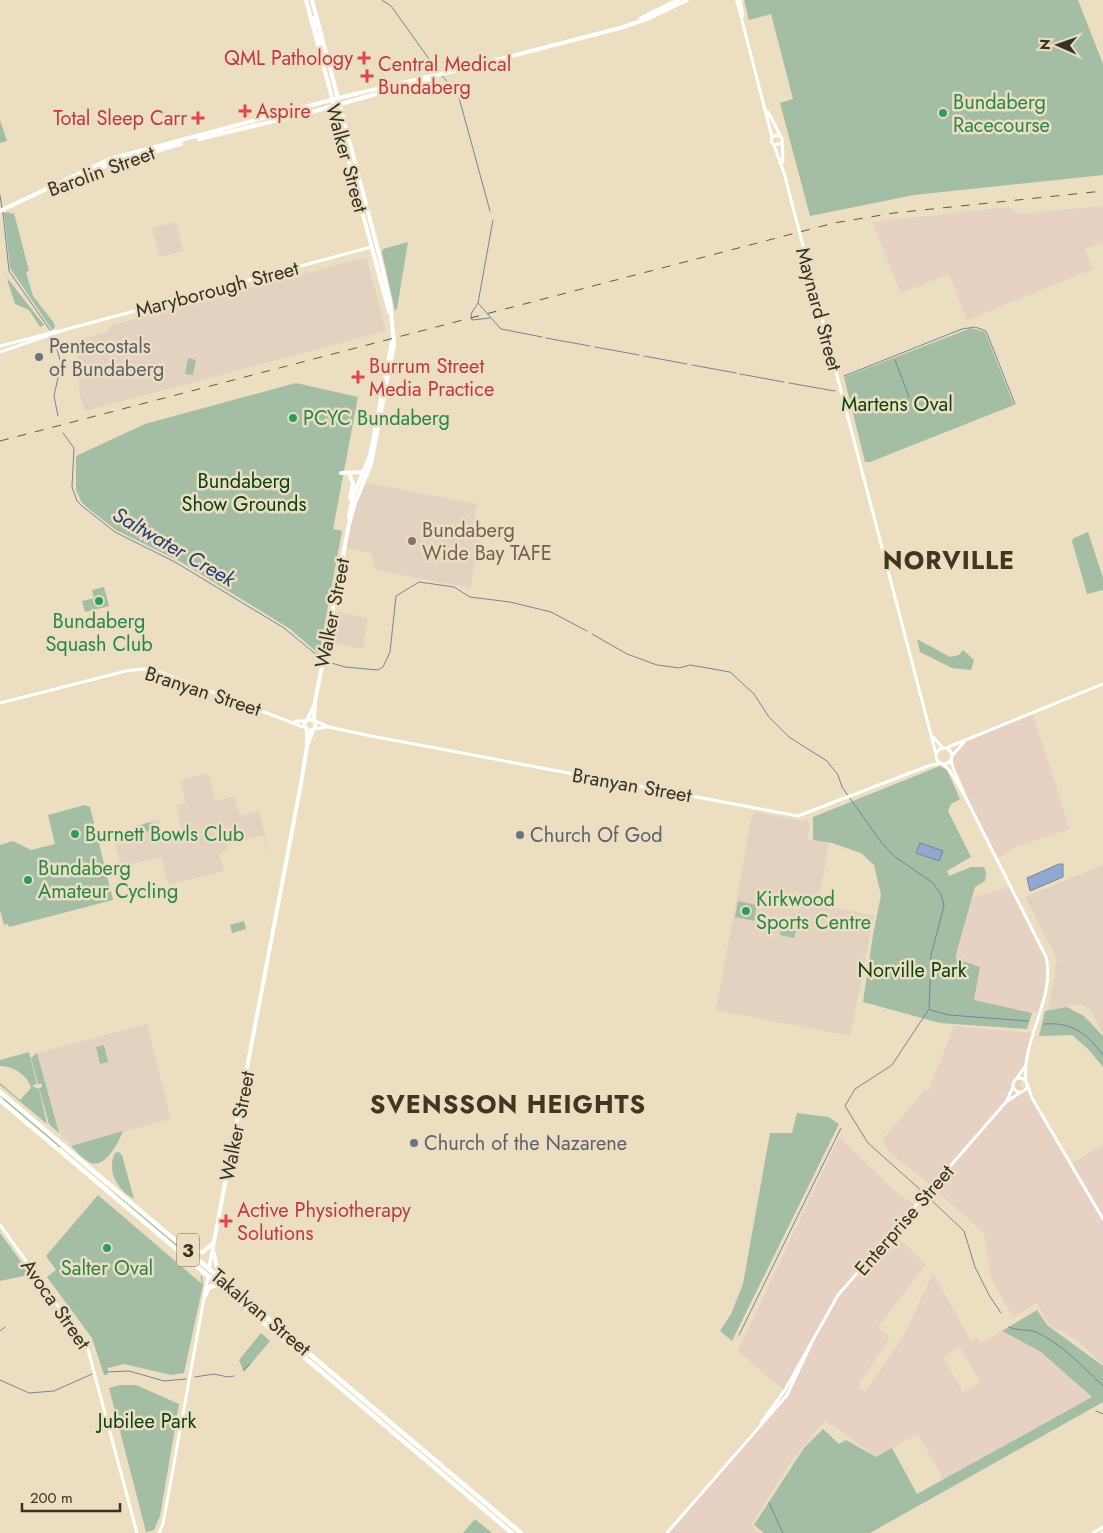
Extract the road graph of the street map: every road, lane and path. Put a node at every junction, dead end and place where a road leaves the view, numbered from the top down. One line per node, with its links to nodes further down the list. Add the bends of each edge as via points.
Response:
1 (306, 0): 9 (main road, Walker Street)
2 (312, 0): 6 (main road, Walker Street)
3 (678, 0): 7 (main road, Barolin Street)
4 (687, 0): 7 (main road, Barolin Street)
5 (738, 0): 18 (street)
6 (314, 8): 8 (main road, Walker Street); 9 (main road)
7 (630, 24): 11 (main road, Barolin Street)
8 (320, 31): 10 (main road); 14 (main road, Walker Street)
9 (314, 33): 10 (main road, Walker Street)
10 (321, 58): 15 (main road, Walker Street)
11 (438, 75): 12 (main road, Barolin Street); 13 (main road, Barolin Street)
12 (410, 85): 13 (main road); 16 (main road, Barolin Street)
13 (385, 86): 14 (main road, Barolin Street)
14 (337, 99): 15 (main road, Barolin Street); 16 (main road, Walker Street)
15 (332, 100): 17 (main road, Walker Street); 24 (main road, Barolin Street, via 110,159)
16 (339, 104): 17 (main road, Barolin Street); 27 (main road, Walker Street, via 377,246)
17 (333, 106): 24 (main road, Barolin Street, via 112,163); 26 (main road, Walker Street)
18 (766, 107): 19 (street); 20 (street)
19 (780, 135): 20 (street); 21 (street, Maynard Street)
20 (772, 137): 22 (street, Maynard Street)
21 (782, 143): 22 (street); 23 (street, Maynard Street)
22 (774, 146): 23 (street, Maynard Street)
23 (784, 173): 47 (street, Maynard Street)
24 (34, 196): 25 (main road, Barolin Street)
25 (0, 211)
26 (371, 248): 27 (main road, Walker Street); 28 (street, Maryborough Street)
27 (391, 316): 29 (main road, Walker Street)
28 (63, 331): 30 (street, Maryborough Street); 31 (street, Maryborough Street)
29 (393, 339): 32 (main road, Walker Street); 35 (main road, Walker Street, via 374,450)
30 (0, 346)
31 (0, 352)
32 (364, 472): 33 (main road); 35 (main road, Walker Street)
33 (341, 473)
34 (350, 476): 36 (main road, via 353,484)
35 (362, 481): 36 (main road, Walker Street, via 353,496); 37 (main road, Walker Street)
36 (349, 517): 37 (main road, Walker Street)
37 (349, 524): 39 (main road, Walker Street)
38 (1103, 684): 48 (street, Branyan Street)
39 (315, 702): 42 (main road, Walker Street); 43 (main road, Walker Street)
40 (0, 703): 41 (street, Branyan Street, via 126,670 143,669)
41 (289, 720): 42 (street, Branyan Street); 45 (street, Branyan Street)
42 (307, 721): 43 (main road); 45 (main road, Walker Street)
43 (315, 721): 44 (street, Branyan Street); 46 (main road, Walker Street)
44 (329, 727): 46 (street, Branyan Street); 54 (street, Branyan Street, via 796,815 807,814)
45 (306, 729): 46 (main road); 49 (main road, Walker Street)
46 (314, 729): 49 (main road, Walker Street)
47 (932, 734): 50 (street, Maynard Street); 51 (street, Maynard Street)
48 (966, 740): 50 (street, Branyan Street); 52 (street)
49 (307, 747): 67 (main road, Walker Street)
50 (945, 748): 51 (street, Branyan Street); 52 (street, Maynard Street, via 951,752)
51 (936, 755): 53 (street); 54 (street, Branyan Street)
52 (952, 758): 53 (street, Branyan Street); 55 (street)
53 (942, 763): 54 (street, Branyan Street); 55 (street)
54 (928, 766)
55 (965, 796): 56 (street, via 1046,956 1047,980)
56 (1027, 1061): 57 (street); 58 (street)
57 (1016, 1078): 58 (street); 59 (street)
58 (1026, 1082): 61 (street, via 1026,1088); 62 (street)
59 (1013, 1087): 61 (street); 64 (street, Enterprise Street)
60 (0, 1092): 69 (highway, Takalvan Street / 3)
61 (1021, 1092): 62 (street); 64 (street, Enterprise Street)
62 (1032, 1098): 65 (street)
63 (0, 1100): 71 (highway, Takalvan Street / 3)
64 (1006, 1102): 80 (street, Enterprise Street, via 838,1295 787,1394)
65 (1103, 1219)
66 (0, 1225): 76 (street, Avoca Street, via 87,1346)
67 (217, 1233): 68 (main road, Walker Street); 69 (main road, via 207,1251)
68 (215, 1243): 70 (main road, Walker Street); 72 (main road, via 215,1263)
69 (188, 1250): 70 (highway, Takalvan Street / 3)
70 (209, 1268): 71 (street, Walker Street); 72 (highway, Takalvan Street / 3)
71 (208, 1275): 73 (highway, Takalvan Street / 3); 74 (street, Walker Street)
72 (225, 1281): 79 (highway, Takalvan Street / 3)
73 (222, 1286): 74 (highway, via 211,1286); 78 (highway, Takalvan Street / 3)
74 (205, 1296): 77 (street, Walker Street)
75 (1103, 1527): 81 (street)
76 (137, 1533)
77 (159, 1533)
78 (512, 1533)
79 (521, 1533)
80 (667, 1533)
81 (1093, 1533)

